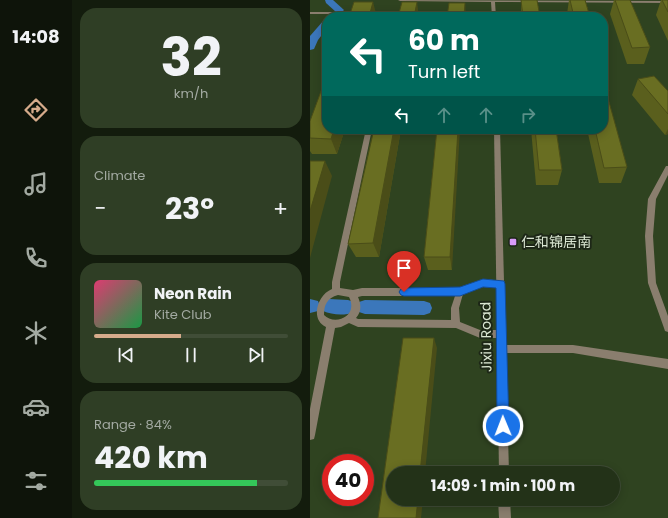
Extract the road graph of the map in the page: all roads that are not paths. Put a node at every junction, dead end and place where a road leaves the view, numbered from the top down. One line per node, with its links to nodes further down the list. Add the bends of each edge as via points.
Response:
1 (400, 0): 2 (street)
2 (493, 0): 3 (street); 4 (street)
3 (668, 2)
4 (494, 12)
5 (310, 13): 6 (street)
6 (322, 13)
7 (368, 134): 11 (street)
8 (497, 134): 10 (street, Jixiu Road)
9 (668, 168): 17 (street, via 652,198 649,236 652,283)
10 (500, 284): 12 (street, via 483,283); 18 (street, Jixiu Road)
11 (336, 292): 13 (street); 15 (street, via 326,298 319,313)
12 (460, 292): 13 (street); 16 (street, via 454,308)
13 (352, 294): 14 (street, via 357,303)
14 (350, 319): 15 (street, via 343,323); 16 (street, via 358,323)
15 (331, 324): 21 (street)
16 (456, 324): 18 (street, via 480,334)
17 (668, 328)
18 (501, 334): 19 (street, Jixiu Road)
19 (502, 349): 20 (street, via 573,349); 22 (street, Jixiu Road)
20 (668, 364)
21 (310, 435)
22 (504, 466)
23 (504, 506): 24 (street)
24 (505, 518)

